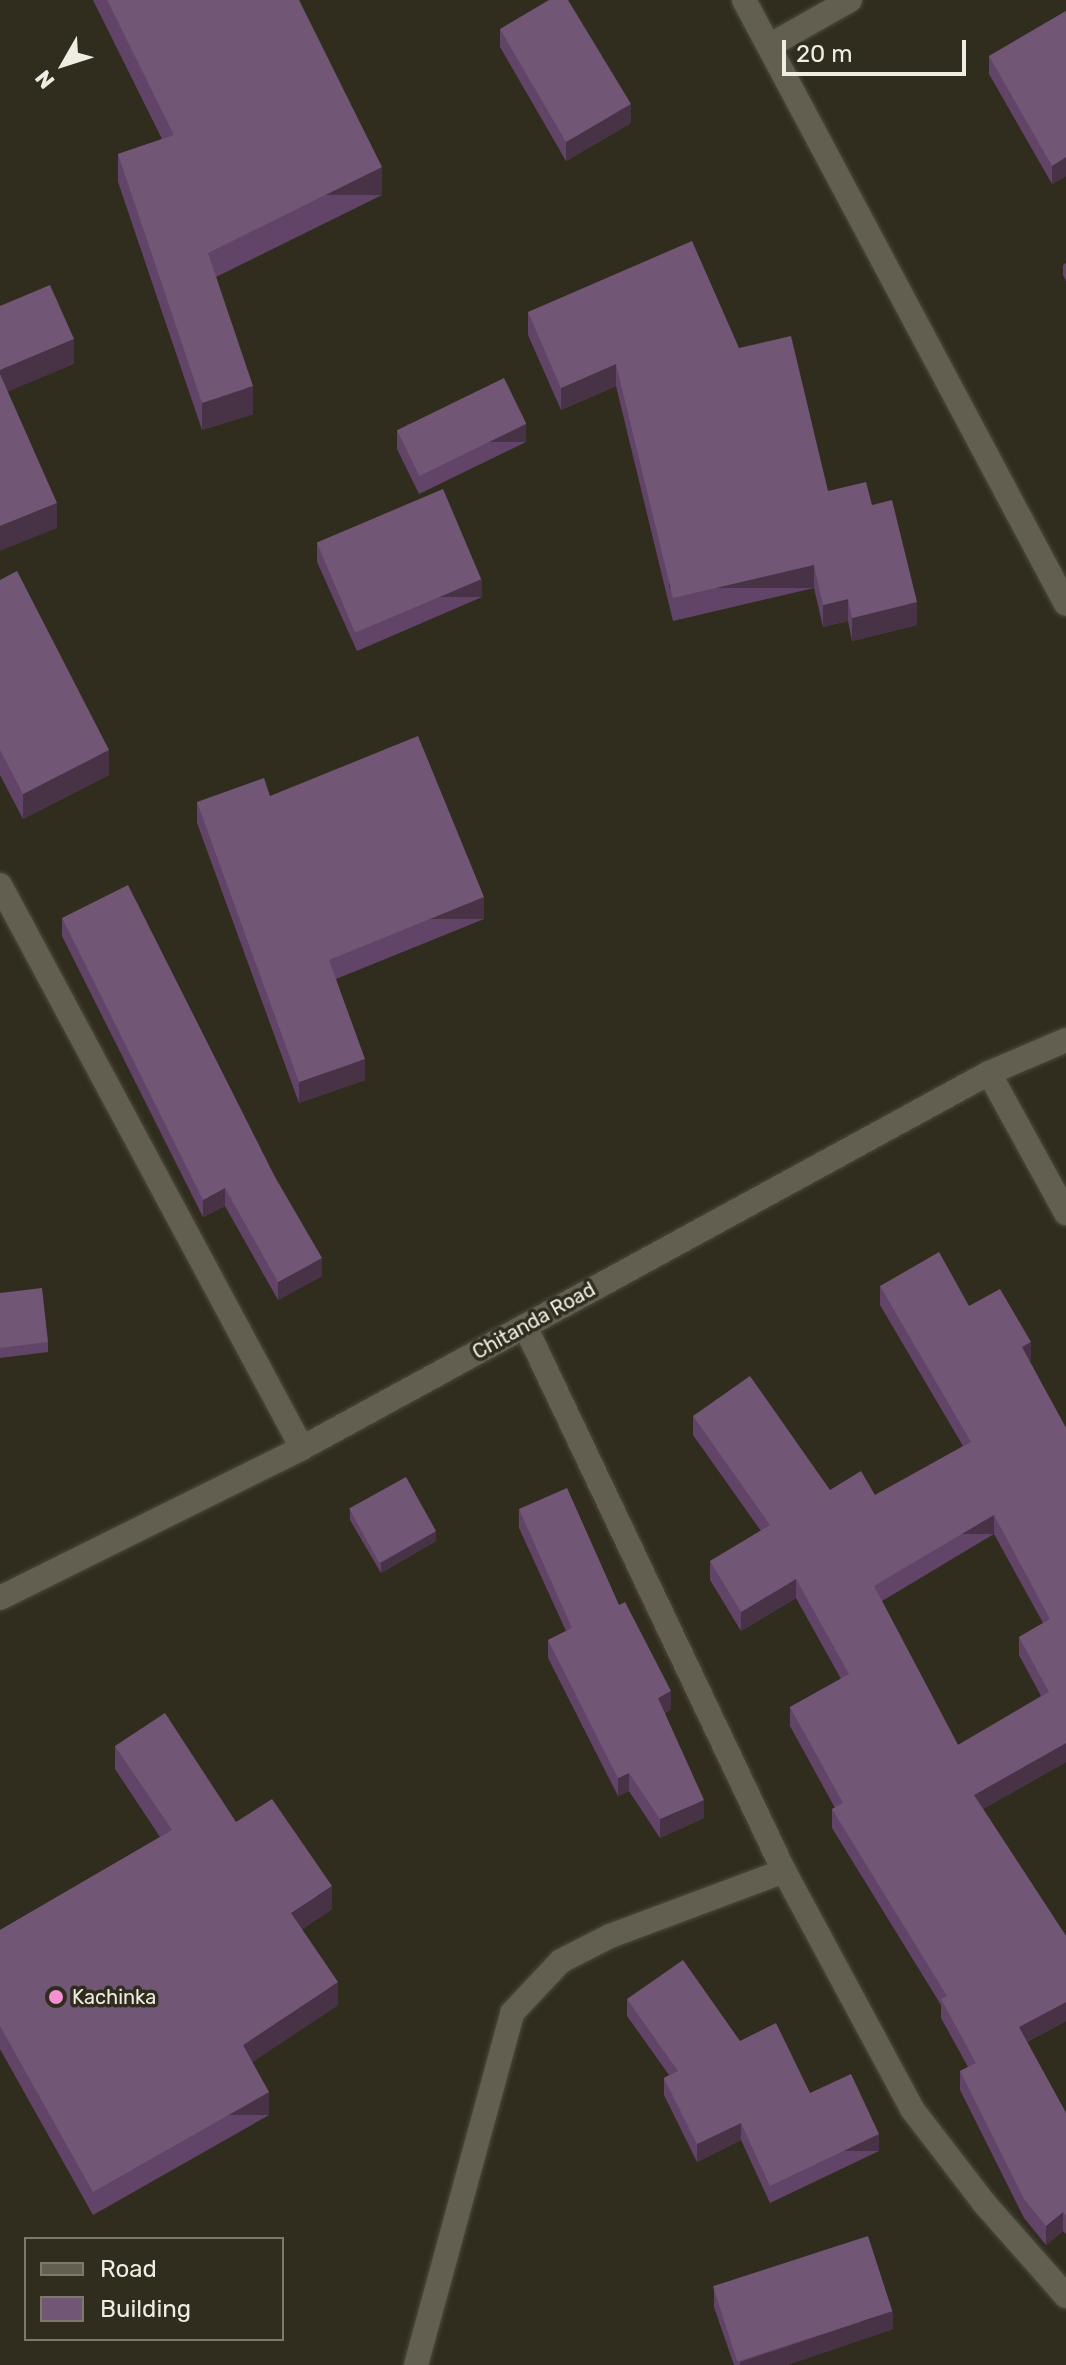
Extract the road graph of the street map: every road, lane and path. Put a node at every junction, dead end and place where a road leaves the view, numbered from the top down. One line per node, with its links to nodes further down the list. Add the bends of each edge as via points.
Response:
1 (744, 0): 3 (street)
2 (850, 0): 3 (street)
3 (769, 46): 4 (street)
4 (1066, 604)
5 (0, 885): 10 (street)
6 (1066, 1040): 7 (street, Chitanda Road)
7 (989, 1073): 8 (street); 9 (street, Chitanda Road)
8 (1066, 1213)
9 (525, 1326): 10 (street, Chitanda Road); 12 (street)
10 (302, 1448): 11 (street, Chitanda Road)
11 (0, 1598)
12 (784, 1871): 13 (street, via 912,2109 984,2203); 14 (street, via 573,1955 512,2013)
13 (1066, 2296)
14 (416, 2365)

